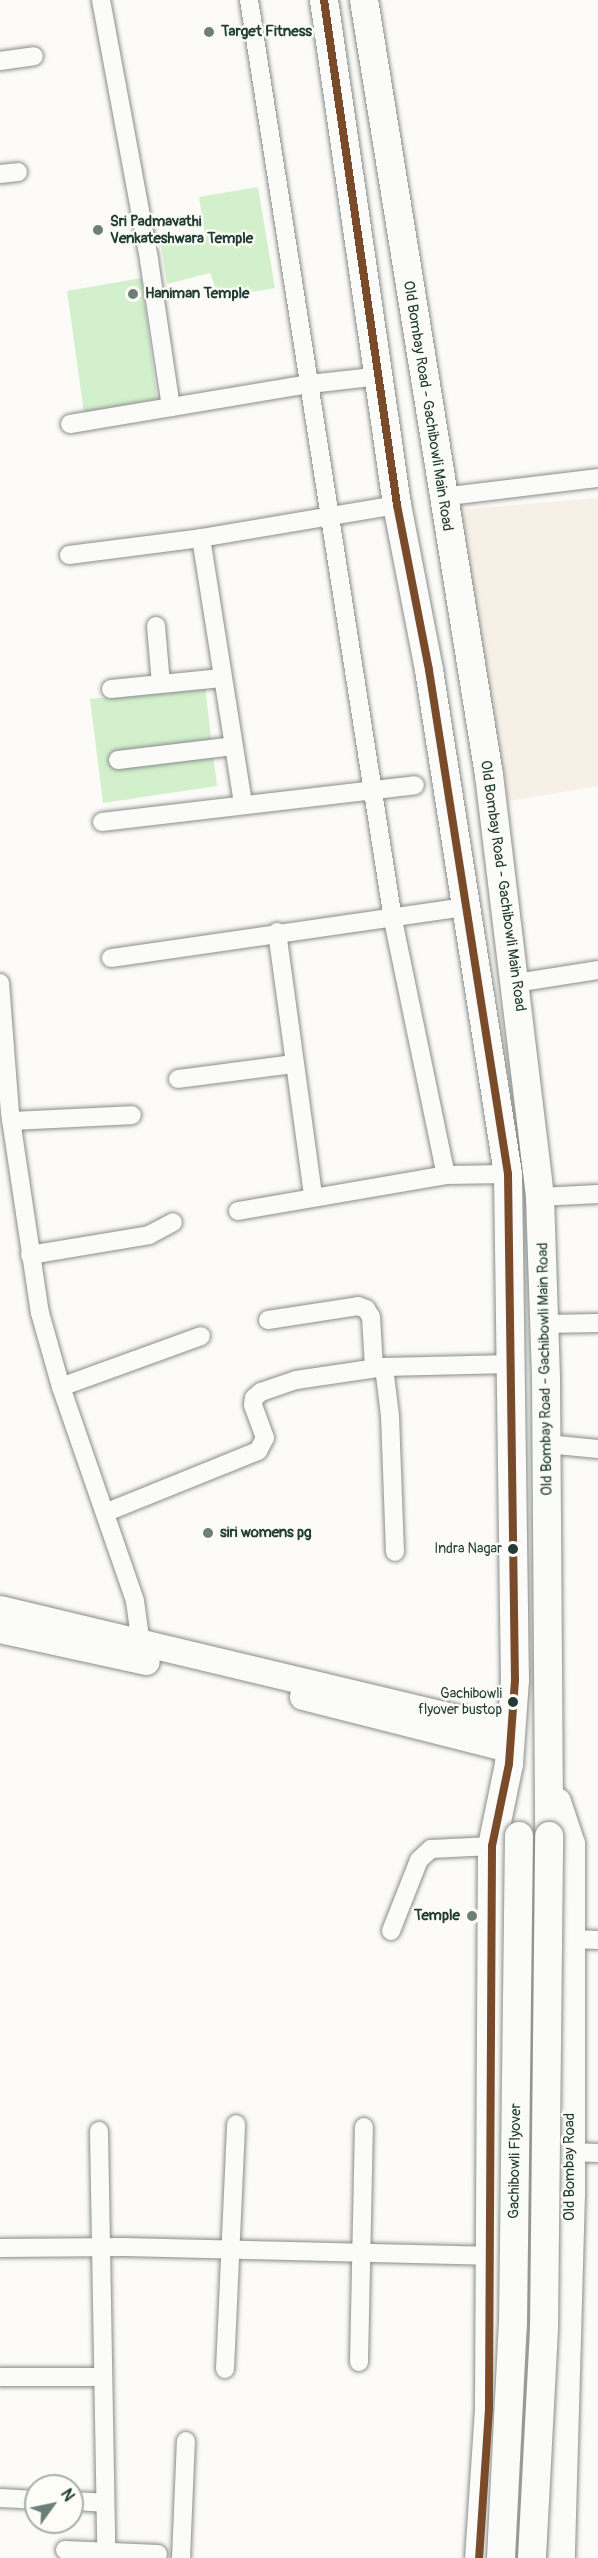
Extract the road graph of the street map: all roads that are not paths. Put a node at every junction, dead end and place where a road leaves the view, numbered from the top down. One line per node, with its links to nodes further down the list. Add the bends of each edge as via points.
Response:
1 (101, 0): 9 (street, via 149,260)
2 (249, 0): 8 (street)
3 (324, 0): 7 (main road)
4 (364, 0): 12 (main road, Old Bombay Road - Gachibowli Main Road)
5 (34, 56): 6 (street)
6 (0, 61)
7 (380, 376): 8 (street); 13 (main road)
8 (310, 384): 9 (street); 14 (street)
9 (171, 408): 10 (street)
10 (70, 424)
11 (598, 478): 12 (street)
12 (441, 497): 33 (main road, Old Bombay Road - Gachibowli Main Road, via 489,775)
13 (397, 506): 14 (street); 27 (main road, via 429,670)
14 (333, 517): 15 (street); 24 (street)
15 (201, 538): 16 (street); 18 (street)
16 (69, 555)
17 (156, 627): 19 (street)
18 (221, 678): 19 (street); 21 (street)
19 (161, 684): 20 (street)
20 (111, 689)
21 (233, 746): 22 (street); 25 (street)
22 (118, 760)
23 (415, 784): 24 (street)
24 (372, 787): 25 (street); 28 (street)
25 (243, 804): 26 (street)
26 (102, 822)
27 (465, 907): 28 (street); 38 (main road)
28 (393, 920): 29 (street); 39 (street)
29 (277, 932): 30 (street); 34 (street)
30 (111, 958)
31 (598, 969): 33 (street)
32 (0, 983): 37 (street)
33 (516, 983): 42 (main road, Old Bombay Road - Gachibowli Main Road)
34 (294, 1064): 35 (street); 41 (street)
35 (178, 1079)
36 (132, 1115): 37 (street)
37 (11, 1121): 45 (street)
38 (508, 1174): 39 (street); 50 (main road)
39 (446, 1175): 41 (street)
40 (598, 1194): 42 (street)
41 (313, 1196): 43 (street)
42 (540, 1197): 48 (main road, Old Bombay Road - Gachibowli Main Road)
43 (238, 1210)
44 (173, 1222): 45 (street, via 149,1234)
45 (30, 1255): 52 (street, via 40,1313)
46 (268, 1320): 51 (street, via 358,1306 366,1309 371,1317)
47 (598, 1323): 48 (street)
48 (546, 1324): 53 (main road, Old Bombay Road - Gachibowli Main Road)
49 (201, 1336): 52 (street)
50 (512, 1364): 51 (street); 60 (main road, via 515,1680)
51 (379, 1368): 55 (street, via 296,1380 261,1392 253,1405 265,1438 258,1451); 56 (street, via 390,1416)
52 (61, 1387): 55 (street)
53 (547, 1444): 54 (street); 61 (main road, Old Bombay Road - Gachibowli Main Road)
54 (598, 1449)
55 (107, 1512): 59 (street, via 135,1601)
56 (395, 1552)
57 (0, 1609): 59 (street)
58 (0, 1630): 59 (street)
59 (142, 1652): 60 (street, via 419,1716)
60 (500, 1742): 62 (main road); 89 (main road, Gachibowli Flyover, bridge, via 519,1836 513,2325)
61 (550, 1780): 64 (main road, Old Bombay Road, via 571,1844); 90 (main road, Gachibowli Flyover, bridge, via 544,2329)
62 (492, 1846): 63 (street, via 431,1849 419,1860); 73 (main road)
63 (391, 1931)
64 (584, 1939): 68 (main road, Old Bombay Road)
65 (236, 2124): 71 (street)
66 (364, 2127): 72 (street)
67 (99, 2131): 69 (street)
68 (584, 2153): 84 (main road, Old Bombay Road)
69 (101, 2246): 70 (street); 71 (street); 77 (street)
70 (0, 2248)
71 (230, 2249): 72 (street); 75 (street)
72 (362, 2255): 73 (street); 74 (street)
73 (487, 2256): 83 (main road, via 489,2409)
74 (359, 2362)
75 (225, 2369)
76 (0, 2377): 77 (street)
77 (103, 2377): 82 (street)
78 (186, 2441): 88 (street)
79 (0, 2498): 80 (street)
80 (24, 2499)
81 (84, 2502): 82 (street)
82 (105, 2503): 86 (street)
83 (481, 2546): 84 (main road)
84 (561, 2546)
85 (65, 2550): 86 (street)
86 (106, 2552): 87 (street)
87 (158, 2554)
88 (181, 2558)
89 (501, 2558)
90 (532, 2558)

